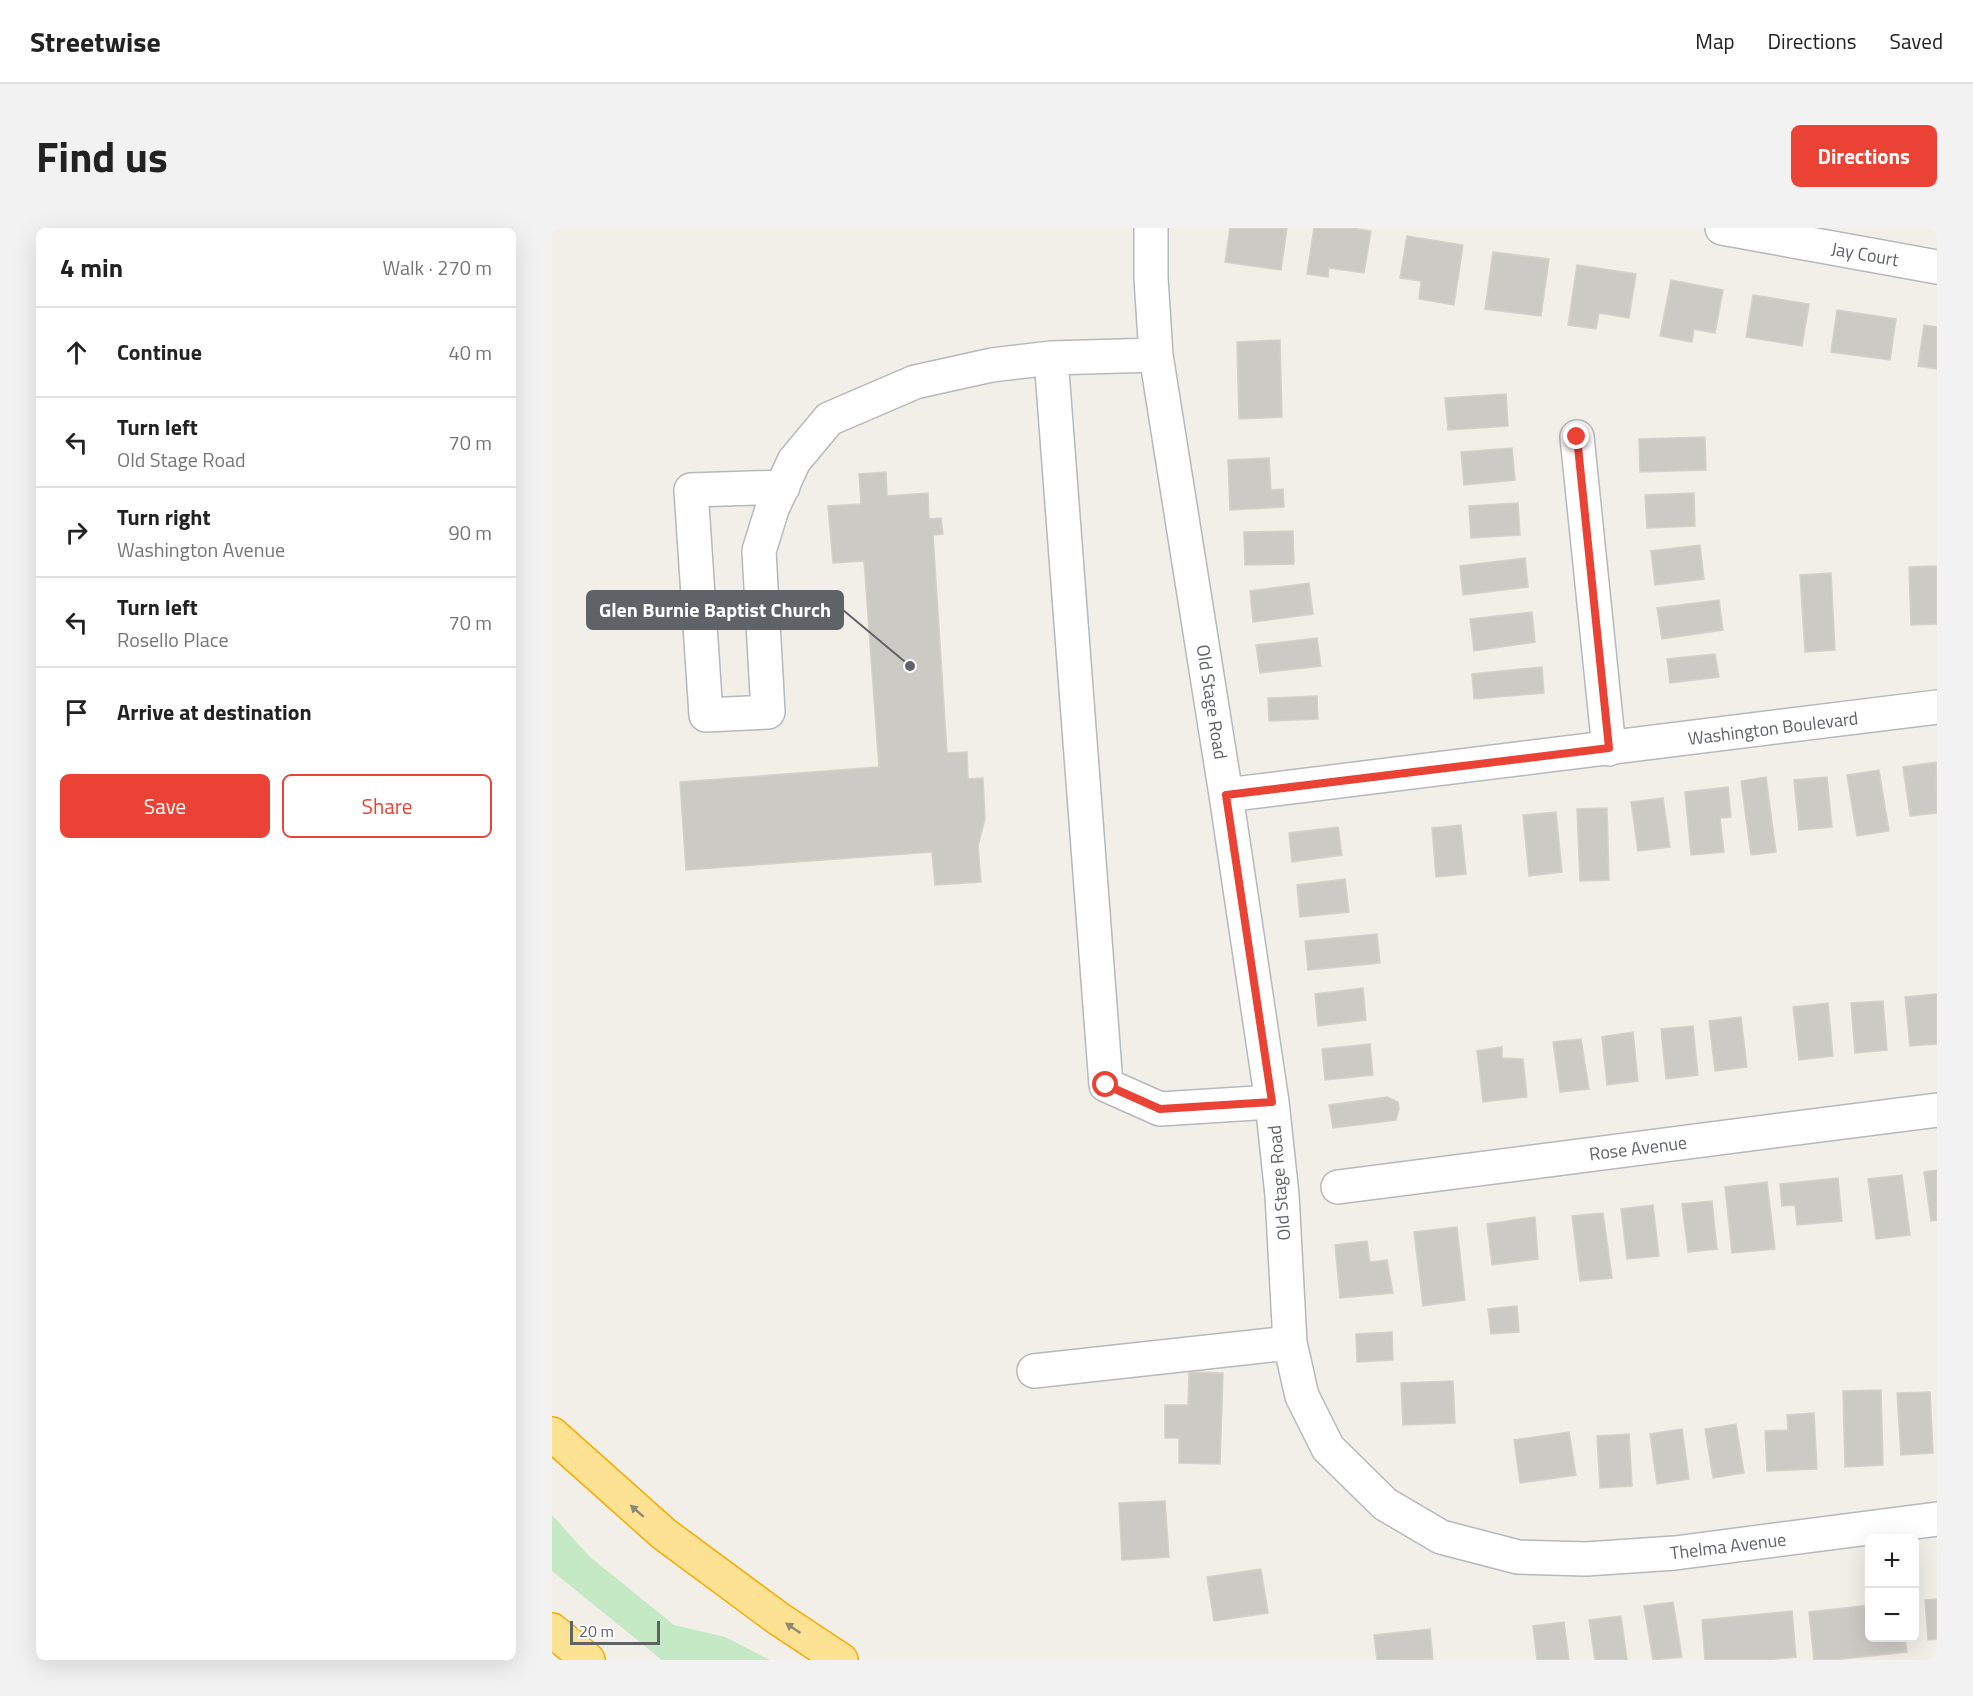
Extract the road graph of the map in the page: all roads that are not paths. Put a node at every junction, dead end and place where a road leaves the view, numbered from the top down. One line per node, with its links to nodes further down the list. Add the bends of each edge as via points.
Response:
1 (1151, 228): 4 (street, Old Stage Road)
2 (1722, 228): 3 (street, Jay Court)
3 (1937, 267)
4 (1156, 355): 5 (street); 10 (street, Old Stage Road)
5 (1051, 358): 7 (street, via 992,365 915,382 829,419 794,461); 11 (street, via 1106,1085 1160,1109)
6 (1577, 437): 9 (street)
7 (783, 487): 7 (street, via 759,551 768,712 706,715 691,490)
8 (1937, 707): 9 (street, Washington Boulevard)
9 (1609, 748): 10 (street, Washington Boulevard)
10 (1226, 795): 11 (street, Old Stage Road)
11 (1272, 1102): 14 (street, Old Stage Road, via 1282,1195)
12 (1937, 1110): 13 (street, Rose Avenue)
13 (1338, 1187)
14 (1290, 1343): 15 (street); 18 (street, Old Stage Road, via 1302,1396 1328,1448 1385,1504 1441,1538)
15 (1034, 1371)
16 (552, 1434): 21 (highway, one-way to 16, via 664,1534)
17 (1937, 1519): 18 (street, Thelma Avenue, via 1653,1555 1586,1559)
18 (1518, 1557)
19 (552, 1630): 20 (highway)
20 (588, 1660)
21 (842, 1660)

